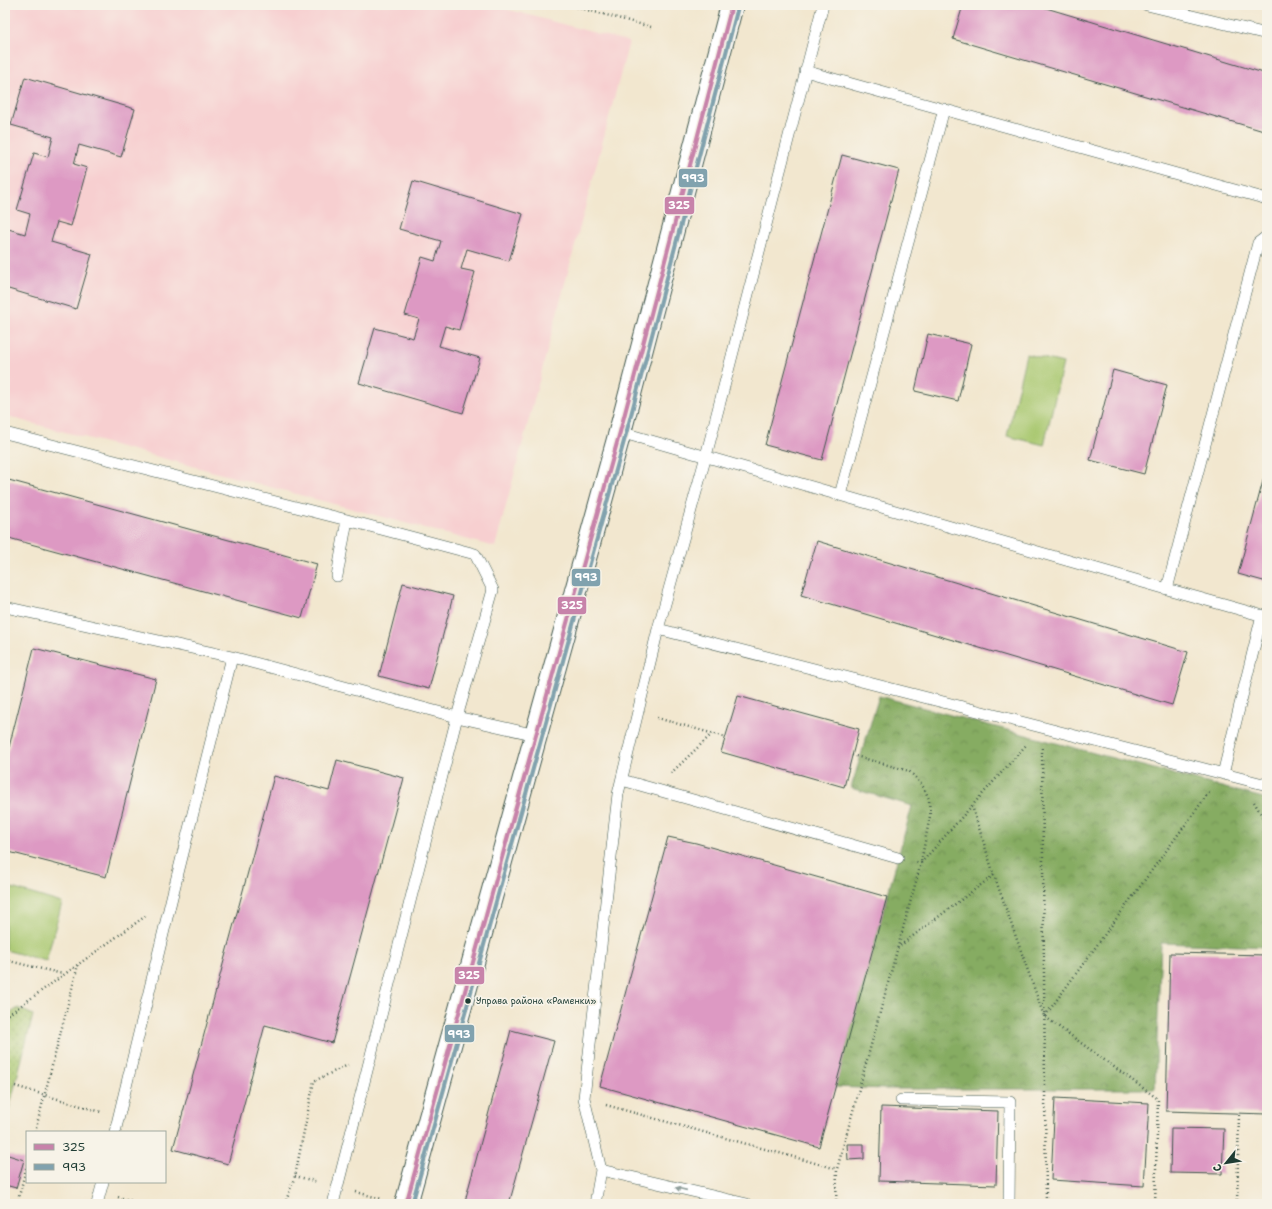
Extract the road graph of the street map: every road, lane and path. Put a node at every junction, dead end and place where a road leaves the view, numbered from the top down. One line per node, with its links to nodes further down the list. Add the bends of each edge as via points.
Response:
1 (569, 5): 5 (path)
2 (732, 5): 11 (street)
3 (823, 5): 7 (lane)
4 (1147, 5): 6 (lane)
5 (651, 26)
6 (1267, 34)
7 (805, 71): 8 (lane); 13 (lane)
8 (944, 109): 9 (lane); 14 (lane)
9 (1267, 199)
10 (1267, 236): 17 (lane, via 1258,243)
11 (620, 432): 13 (lane); 26 (street)
12 (5, 433): 15 (lane)
13 (706, 456): 14 (lane); 20 (lane)
14 (840, 495): 17 (lane)
15 (347, 520): 16 (lane); 23 (lane, via 474,554 492,590)
16 (337, 576)
17 (1167, 589): 19 (lane)
18 (5, 607): 21 (lane)
19 (1264, 616): 29 (lane)
20 (658, 629): 22 (lane); 24 (lane)
21 (232, 657): 23 (lane); 37 (lane)
22 (638, 713): 25 (path); 30 (lane)
23 (457, 717): 26 (lane); 61 (lane)
24 (1042, 727): 29 (lane); 33 (path); 42 (path)
25 (713, 734): 27 (path); 32 (path)
26 (536, 735): 62 (street)
27 (726, 737)
28 (852, 755): 35 (path, via 908,771 924,788 929,800 930,816)
29 (1223, 774): 31 (lane); 42 (path)
30 (622, 780): 32 (lane); 47 (lane, via 618,794)
31 (1267, 785)
32 (655, 789): 34 (lane)
33 (972, 806): 35 (path); 36 (path)
34 (898, 858): 35 (path)
35 (921, 863): 38 (path)
36 (994, 875): 38 (path); 42 (path)
37 (172, 897): 40 (path); 50 (lane)
38 (897, 948): 54 (path)
39 (5, 960): 41 (path)
40 (78, 965): 41 (path); 46 (path)
41 (64, 974): 43 (path)
42 (1044, 1016): 67 (path); 68 (path, via 1158,1099)
43 (5, 1017)
44 (350, 1063): 60 (path, via 314,1081 295,1176)
45 (15, 1086): 46 (path)
46 (44, 1095): 50 (path); 51 (path)
47 (584, 1098): 54 (path); 55 (lane)
48 (901, 1100): 66 (lane, via 1010,1102)
49 (1239, 1113): 69 (path)
50 (118, 1118): 52 (lane)
51 (35, 1131)
52 (115, 1131)
53 (26, 1169): 57 (path)
54 (837, 1169): 65 (path)
55 (601, 1170): 63 (lane); 64 (lane, one-way to 55)
56 (102, 1187): 58 (lane); 59 (path)
57 (17, 1204)
58 (98, 1204)
59 (144, 1204)
60 (285, 1204)
61 (333, 1204)
62 (406, 1204)
63 (595, 1204)
64 (747, 1204)
65 (836, 1204)
66 (1009, 1204)
67 (1046, 1204)
68 (1155, 1204)
69 (1237, 1204)

